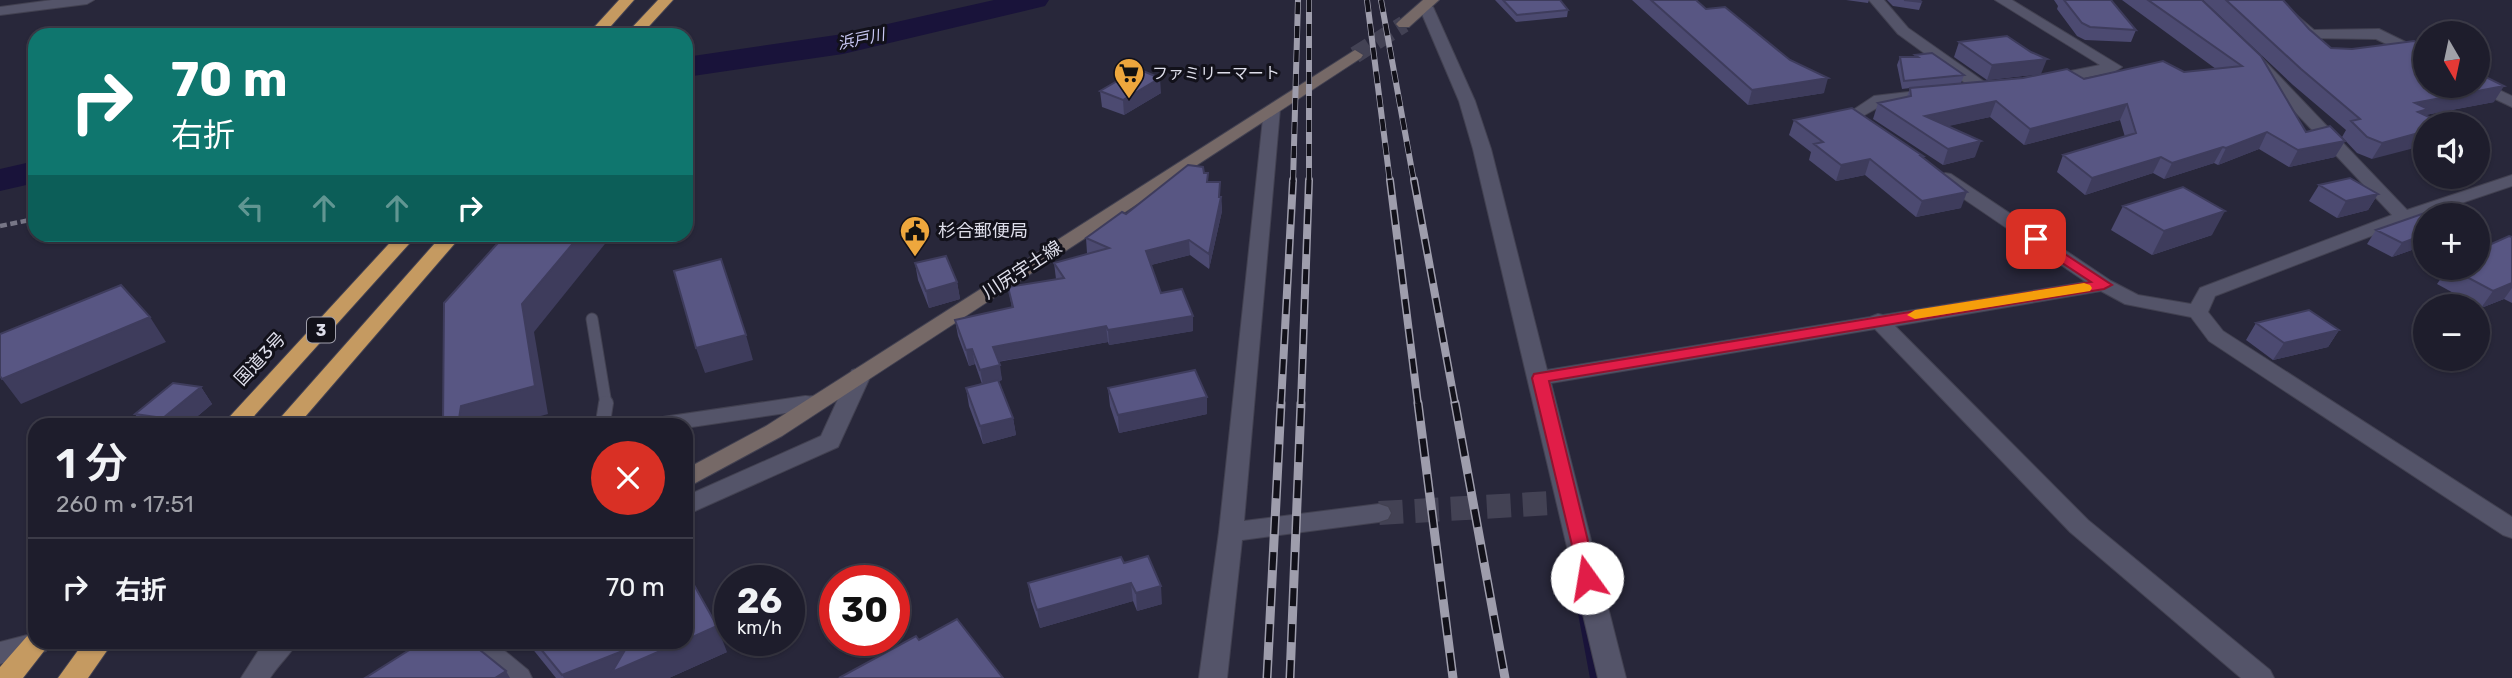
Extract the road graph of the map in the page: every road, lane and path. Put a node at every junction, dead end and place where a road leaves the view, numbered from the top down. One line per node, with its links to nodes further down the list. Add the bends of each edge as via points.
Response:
1 (88, 0): 8 (street)
2 (627, 0): 10 (highway)
3 (666, 0): 11 (highway)
4 (1876, 0): 19 (street, via 1903,31 1989,88 1880,99 1852,116)
5 (2002, 0): 15 (street, via 2114,66)
6 (2270, 0): 13 (street, via 2310,35 2379,34)
7 (1429, 4): 9 (main road); 32 (street, via 1482,149)
8 (0, 11)
9 (1404, 24)
10 (601, 28)
11 (640, 28)
12 (2241, 47): 22 (street)
13 (2413, 51)
14 (1355, 55): 18 (main road, 川尻宇土線)
15 (2029, 84)
16 (2490, 91): 17 (street)
17 (2512, 102)
18 (1272, 109): 31 (main road, 川尻宇土線); 42 (street)
19 (1886, 139)
20 (1932, 170): 27 (street)
21 (2512, 180): 22 (street)
22 (2404, 217): 28 (street, via 2207,292)
23 (28, 220): 24 (path)
24 (0, 226)
25 (403, 242): 35 (highway, 国道3号 / 3)
26 (447, 242): 34 (highway, 3)
27 (2104, 285): 28 (street, via 2132,300); 30 (street)
28 (2198, 312): 41 (street, via 2216,336)
29 (592, 319): 36 (lane)
30 (1878, 320): 32 (street); 55 (street, via 2079,526)
31 (860, 375): 33 (main road, 川尻宇土線); 39 (street, via 830,441)
32 (1540, 378): 54 (street)
33 (821, 400): 37 (lane); 38 (main road, 川尻宇土線)
34 (297, 416)
35 (239, 418)
36 (604, 418)
37 (693, 420)
38 (693, 476)
39 (693, 503)
40 (1379, 513): 42 (street)
41 (2512, 530)
42 (1231, 532): 53 (street)
43 (28, 645): 48 (street)
44 (32, 649): 49 (highway)
45 (95, 649): 50 (highway)
46 (274, 649): 51 (street)
47 (483, 649): 52 (street)
48 (0, 653)
49 (7, 678)
50 (72, 678)
51 (255, 678)
52 (518, 678)
53 (1213, 678)
54 (1612, 678)
55 (2260, 678)

